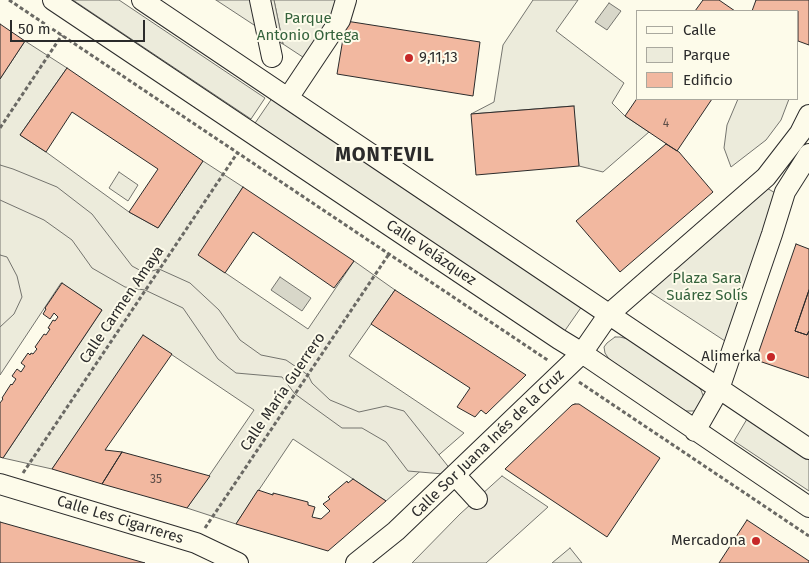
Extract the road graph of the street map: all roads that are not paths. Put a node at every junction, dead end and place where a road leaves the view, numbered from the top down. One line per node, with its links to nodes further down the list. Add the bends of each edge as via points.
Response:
1 (53, 0): 10 (street, Calle Velázquez)
2 (142, 0): 6 (street)
3 (260, 0): 5 (street)
4 (346, 0): 6 (street, via 340,20)
5 (272, 57)
6 (288, 98): 9 (street)
7 (809, 115): 9 (street, via 800,133 766,177)
8 (809, 154): 11 (street, via 785,192)
9 (609, 314): 10 (street, Calle Sor Juana Inés de la Cruz); 11 (street)
10 (582, 353): 12 (street, Calle Velázquez); 14 (street, Calle Sor Juana Inés de la Cruz)
11 (719, 389): 12 (street); 13 (street)
12 (695, 431): 17 (street, Calle Velázquez)
13 (809, 449)
14 (455, 475): 16 (street); 18 (street, Calle Sor Juana Inés de la Cruz)
15 (0, 484): 19 (street, Calle Les Cigarreres, via 196,544)
16 (477, 499)
17 (809, 507)
18 (376, 554): 20 (street, Calle Sor Juana Inés de la Cruz)
19 (238, 563)
20 (356, 563)

